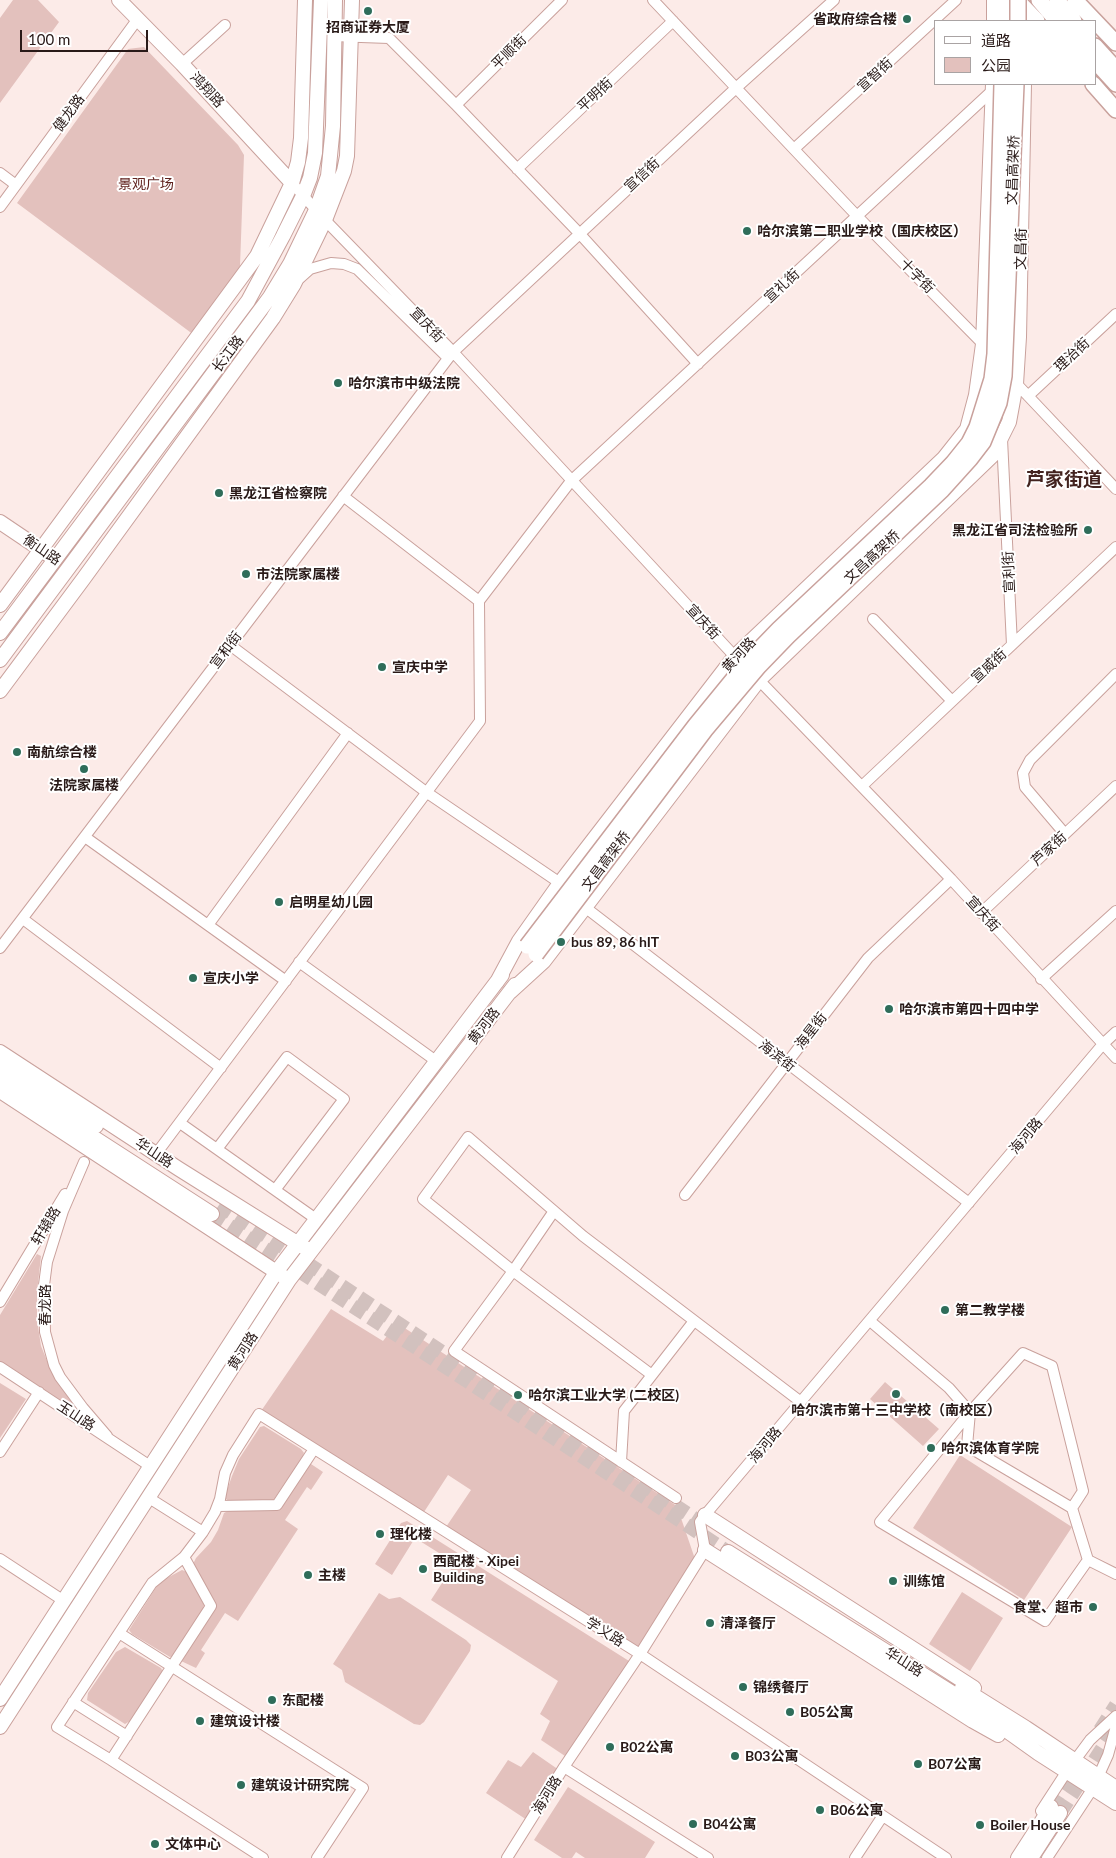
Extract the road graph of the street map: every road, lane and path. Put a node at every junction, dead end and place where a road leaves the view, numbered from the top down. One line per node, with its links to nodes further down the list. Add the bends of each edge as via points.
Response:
1 (118, 0): 16 (main road, 鸿翔路)
2 (305, 0): 48 (main road, via 301,138)
3 (321, 0): 50 (main road, 长江路, via 316,139)
4 (335, 0): 30 (main road, 长江路)
5 (352, 0): 31 (main road)
6 (562, 0): 43 (street, 平顺街)
7 (653, 0): 27 (street, 十字街)
8 (834, 0): 41 (street, 宣信街)
9 (956, 0): 18 (street, 宣智街)
10 (994, 0): 19 (main road)
11 (1004, 0): 20 (highway)
12 (1039, 0): 24 (highway)
13 (1057, 0): 25 (highway)
14 (1075, 0): 26 (highway)
15 (1020, 1): 21 (highway, bridge); 22 (main road); 23 (highway)
16 (138, 20): 34 (main road, 鸿翔路); 49 (street, 健龙路)
17 (934, 20): 45 (street, 宣智街)
18 (934, 20)
19 (994, 20)
20 (1004, 20)
21 (1018, 20)
22 (1024, 20)
23 (1037, 20)
24 (1056, 20)
25 (1073, 20)
26 (1094, 20)
27 (673, 21): 41 (street, 十字街); 46 (street, 平明街)
28 (1096, 22): 32 (highway)
29 (225, 25): 34 (street)
30 (333, 36): 31 (street); 52 (main road, 长江路, via 333,126)
31 (351, 37): 43 (street, via 389,38); 52 (main road, via 347,156 344,171)
32 (1116, 43)
33 (1096, 48): 35 (highway)
34 (182, 64): 48 (main road, 鸿翔路)
35 (1108, 66): 36 (highway); 42 (highway)
36 (1116, 84)
37 (1016, 85): 98 (highway, 文昌高架桥, bridge, via 1004,376 999,403 982,442 942,490 759,666)
38 (1024, 85): 60 (main road, 文昌街)
39 (1094, 85): 44 (highway)
40 (996, 86): 53 (street, 宣礼街); 57 (main road); 98 (highway, 文昌高架桥, bridge, via 995,354 992,379 977,427 953,464 749,660 694,726)
41 (736, 88): 45 (street, 十字街); 54 (street, 宣信街)
42 (1116, 88)
43 (456, 105): 46 (street)
44 (1116, 110)
45 (794, 149): 53 (street, 十字街)
46 (516, 169): 54 (street)
47 (0, 173): 49 (street)
48 (292, 183): 50 (street, 宣庆街); 68 (main road, via 258,256)
49 (16, 185): 51 (street, 健龙路)
50 (303, 196): 52 (street, 宣庆街); 69 (main road, 长江路, via 248,301)
51 (0, 207)
52 (320, 215): 55 (main road); 58 (street, 宣庆街); 70 (main road, 长江路, via 270,297)
53 (857, 216): 57 (street, 十字街); 59 (street, 宣礼街)
54 (579, 233): 58 (street, 宣信街); 59 (street)
55 (294, 284): 58 (street, via 310,269 321,264 331,262 357,269); 71 (main road, via 273,318)
56 (1116, 314): 61 (street, 理治街)
57 (984, 344): 60 (street, 十字街); 78 (main road, 黄河路, via 967,430 944,458)
58 (450, 354): 63 (street, 宣庆街); 65 (street, 宣和街)
59 (698, 364): 63 (street, 宣礼街)
60 (1016, 384): 61 (street, 十字街); 62 (main road, 黄河路, via 1013,406)
61 (1028, 396): 64 (street, 十字街)
62 (1002, 439): 77 (street, 宣利街); 81 (main road, 黄河路, via 992,456)
63 (571, 481): 72 (street, 宣礼街); 78 (street, 宣庆街)
64 (1116, 489)
65 (343, 496): 72 (street); 76 (street, 宣和街)
66 (0, 522): 68 (main road, 衡山路)
67 (1116, 547): 77 (street, 宣威街)
68 (41, 550): 69 (main road, 衡山路); 73 (main road)
69 (55, 559): 70 (main road, 衡山路); 75 (main road, 长江路)
70 (68, 568): 71 (main road, 衡山路); 79 (main road, 长江路)
71 (84, 578): 82 (main road)
72 (479, 601): 87 (street, via 480,721)
73 (0, 605)
74 (873, 619): 83 (street)
75 (0, 633)
76 (230, 645): 84 (street); 89 (street, 宣和街)
77 (1012, 645): 83 (street, 宣威街)
78 (735, 656): 81 (street, 宣庆街); 91 (main road, 黄河路)
79 (0, 660)
80 (1116, 674): 88 (street, via 1030,760 1024,773 1025,788)
81 (759, 680): 85 (street, 宣庆街); 92 (main road, 黄河路)
82 (0, 691)
83 (952, 701): 85 (street, 宣威街)
84 (348, 733): 87 (street); 96 (street)
85 (862, 786): 90 (street, 宣庆街)
86 (1116, 786): 88 (street, 芦家街)
87 (426, 792): 91 (street); 99 (street)
88 (1065, 834): 94 (street, 芦家街)
89 (84, 837): 95 (street, 宣和街); 96 (street)
90 (951, 879): 94 (street, 宣庆街); 109 (street, 海星街, via 868,958)
91 (560, 883): 102 (main road, 黄河路, via 519,941)
92 (586, 908): 103 (main road, 黄河路, via 544,961); 109 (street, 海滨街)
93 (1116, 911): 100 (street)
94 (981, 913): 100 (street, 宣庆街)
95 (23, 919): 97 (street, 宣和街); 111 (street)
96 (208, 925): 101 (street)
97 (0, 948)
98 (531, 950): 102 (main road, 黄河路); 103 (main road, 黄河路)
99 (299, 962): 101 (street); 108 (street)
100 (1041, 978): 105 (street, 宣庆街)
101 (286, 981): 111 (street)
102 (497, 982): 108 (main road, 黄河路)
103 (510, 992): 124 (main road, 黄河路)
104 (1116, 1032): 105 (street, 海河路)
105 (1103, 1044): 107 (street, 宣庆街); 120 (street, 海河路)
106 (0, 1052): 116 (main road, 华山路)
107 (1116, 1058)
108 (436, 1061): 122 (main road, 黄河路)
109 (786, 1063): 119 (street, 海星街); 120 (street, 海滨街)
110 (0, 1065): 112 (main road, via 216,1209)
111 (221, 1068): 114 (street)
112 (0, 1077)
113 (0, 1092): 117 (main road)
114 (180, 1123): 115 (street); 116 (street)
115 (217, 1149): 118 (street); 118 (street, via 287,1057 344,1099)
116 (156, 1154): 123 (main road, 华山路)
117 (88, 1156): 126 (main road); 128 (street, 轩辕路); 136 (street, 春龙路, via 63,1211 47,1262 45,1332 60,1377)
118 (275, 1190): 122 (street)
119 (685, 1195)
120 (969, 1203): 130 (street, 海河路)
121 (554, 1211): 125 (street); 125 (street, via 468,1136 424,1199); 129 (street)
122 (316, 1219): 123 (main road, 黄河路)
123 (297, 1244): 124 (main road, 华山路); 126 (main road, 黄河路)
124 (310, 1252): 127 (main road, 黄河路)
125 (513, 1271): 132 (street); 139 (street, via 454,1351)
126 (277, 1272): 127 (main road); 140 (main road, 黄河路)
127 (289, 1280): 141 (main road, 黄河路)
128 (0, 1302)
129 (694, 1321): 132 (street); 134 (street)
130 (870, 1321): 134 (street, 海河路); 135 (street, via 949,1388)
131 (0, 1367): 133 (street, 玉山路)
132 (652, 1375): 139 (street, via 624,1411)
133 (40, 1392): 136 (street, 玉山路); 138 (street)
134 (801, 1402): 145 (street, 海河路)
135 (970, 1412): 144 (street, via 967,1446); 144 (street, via 1022,1353 1052,1366 1083,1491); 150 (street, via 880,1522 1045,1621)
136 (107, 1436): 140 (street, 玉山路)
137 (314, 1449): 143 (street, via 277,1505); 143 (street, 学义路, via 259,1414 233,1455 225,1473); 154 (street, 学义路)
138 (0, 1452)
139 (621, 1462): 142 (street)
140 (150, 1466): 152 (main road, 黄河路)
141 (149, 1498): 146 (street); 160 (main road, 黄河路)
142 (676, 1498)
143 (218, 1506): 146 (street)
144 (1072, 1508): 150 (street)
145 (703, 1518): 147 (street); 161 (main road, 华山路, via 996,1702)
146 (203, 1532): 148 (street)
147 (705, 1550): 154 (street, 海河路); 163 (main road, via 973,1721)
148 (184, 1557): 153 (street, via 152,1583); 155 (street, via 211,1606)
149 (0, 1559): 152 (street)
150 (1088, 1560): 151 (street)
151 (1116, 1574)
152 (64, 1601): 156 (main road, 黄河路)
153 (118, 1633): 155 (street); 157 (street)
154 (640, 1654): 165 (street, 海河路); 170 (street, 学义路)
155 (171, 1667): 162 (street); 172 (street, via 363,1788)
156 (0, 1699)
157 (73, 1702): 162 (street); 164 (street, via 57,1727)
158 (1116, 1716): 166 (street, via 1090,1740)
159 (1116, 1726): 167 (street)
160 (0, 1727)
161 (1026, 1728): 163 (main road, 华山路, via 730,1548 965,1701); 166 (main road)
162 (127, 1736): 164 (street)
163 (1038, 1753): 166 (main road, 华山路)
164 (111, 1760): 171 (street)
165 (564, 1767): 173 (street, 海河路); 174 (street)
166 (1075, 1769): 167 (main road); 177 (street)
167 (1096, 1782): 168 (main road); 169 (main road); 180 (street)
168 (1116, 1788)
169 (1116, 1803)
170 (882, 1817): 175 (street); 176 (street, 学义路)
171 (263, 1858)
172 (318, 1858)
173 (507, 1858)
174 (708, 1858)
175 (855, 1858)
176 (946, 1858)
177 (1011, 1858)
178 (1018, 1858): 179 (main road, via 1056,1810)
179 (1031, 1858)
180 (1047, 1858)

